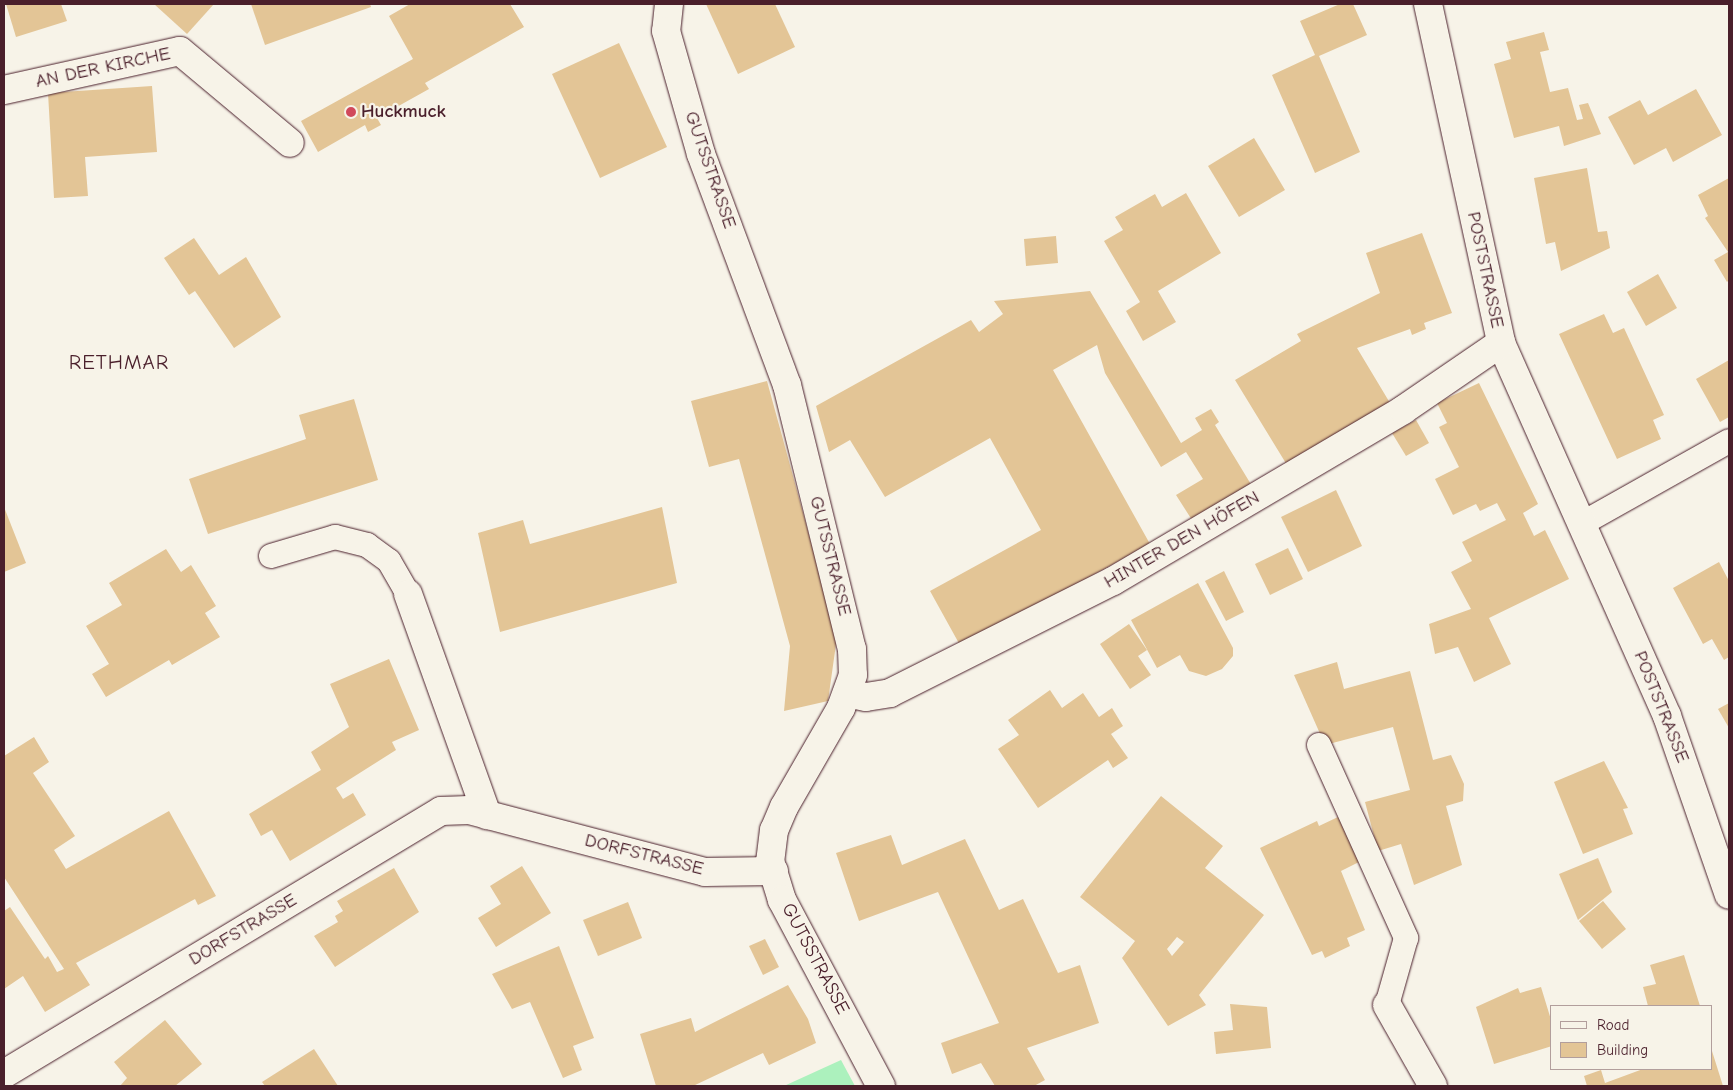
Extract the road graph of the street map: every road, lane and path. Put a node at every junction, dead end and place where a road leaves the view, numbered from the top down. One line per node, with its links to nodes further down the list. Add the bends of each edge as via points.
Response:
1 (669, 4): 10 (street, GUTSSTRASSE, via 666,31 701,154 787,385 852,650 853,675)
2 (1428, 4): 5 (street, POSTSTRASSE)
3 (4, 90): 4 (street, AN DER KIRCHE, via 180,51)
4 (290, 143)
5 (1501, 343): 7 (street, POSTSTRASSE); 10 (street, HINTER DEN HÖFEN, via 1403,410 1096,590 890,693 866,697)
6 (1729, 441): 7 (lane)
7 (1583, 522): 14 (street, POSTSTRASSE, via 1667,716)
8 (271, 556): 9 (lane, via 335,537 367,545 389,561)
9 (408, 594): 12 (street)
10 (847, 693): 13 (street, GUTSSTRASSE, via 774,830)
11 (1319, 745): 15 (lane, via 1406,938)
12 (487, 815): 13 (street, DORFSTRASSE, via 705,872); 16 (street, DORFSTRASSE, via 441,811)
13 (774, 871): 17 (street, GUTSSTRASSE, via 782,900)
14 (1729, 895)
15 (1387, 1005): 18 (street)
16 (4, 1074)
17 (881, 1086)
18 (1433, 1086)

